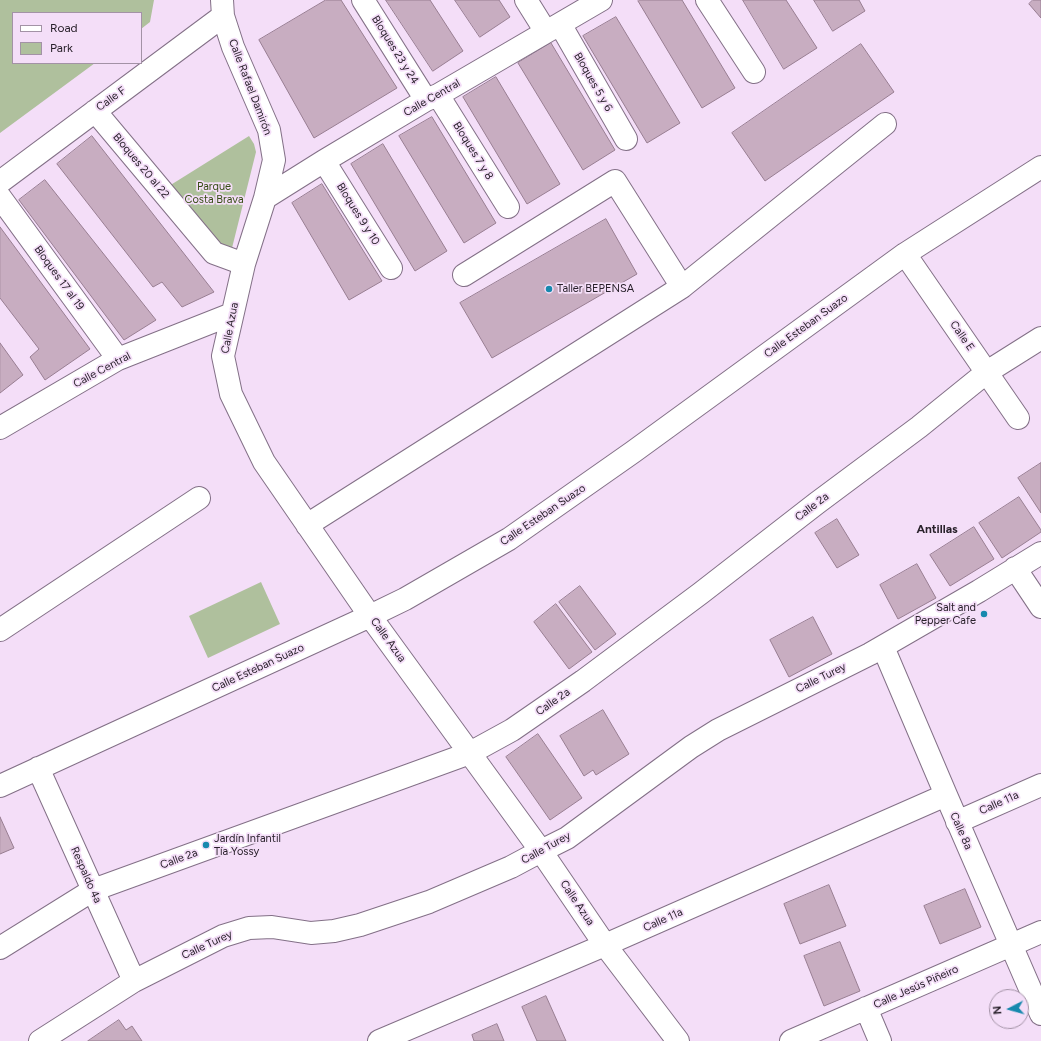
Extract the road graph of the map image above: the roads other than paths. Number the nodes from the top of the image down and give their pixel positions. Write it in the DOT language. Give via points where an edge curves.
graph roads {
  1 [pos="363,0"];
  2 [pos="526,0"];
  3 [pos="601,0"];
  4 [pos="707,0"];
  5 [pos="223,8"];
  6 [pos="553,28"];
  7 [pos="754,72"];
  8 [pos="432,98"];
  9 [pos="95,111"];
  10 [pos="884,124"];
  11 [pos="626,139"];
  12 [pos="324,161"];
  13 [pos="1041,167"];
  14 [pos="0,182"];
  15 [pos="0,197"];
  16 [pos="265,198"];
  17 [pos="508,207"];
  18 [pos="904,254"];
  19 [pos="244,264"];
  20 [pos="391,268"];
  21 [pos="464,275"];
  22 [pos="682,287"];
  23 [pos="232,314"];
  24 [pos="1041,338"];
  25 [pos="118,359"];
  26 [pos="987,372"];
  27 [pos="1018,418"];
  28 [pos="3,420"];
  29 [pos="199,498"];
  30 [pos="307,525"];
  31 [pos="1041,553"];
  32 [pos="1015,568"];
  33 [pos="1041,607"];
  34 [pos="370,616"];
  35 [pos="0,630"];
  36 [pos="883,647"];
  37 [pos="470,753"];
  38 [pos="38,768"];
  39 [pos="1041,785"];
  40 [pos="0,786"];
  41 [pos="946,796"];
  42 [pos="957,822"];
  43 [pos="540,850"];
  44 [pos="93,890"];
  45 [pos="1041,932"];
  46 [pos="605,945"];
  47 [pos="1011,945"];
  48 [pos="0,948"];
  49 [pos="134,981"];
  50 [pos="866,1008"];
  51 [pos="1041,1014"];
  52 [pos="40,1041"];
  53 [pos="379,1041"];
  54 [pos="678,1041"];
  55 [pos="791,1041"];
  56 [pos="880,1041"];
  1 -- 8 [label="street, Bloques 23 y 24"];
  2 -- 6 [label="street, Bloques 5 y 6"];
  3 -- 6 [label="street, Calle Central"];
  4 -- 7 [label="street"];
  5 -- 9 [label="street, Calle F"];
  5 -- 16 [label="street, Calle Rafael Damirón" via="233,47 269,130 274,160"];
  6 -- 8 [label="street, Calle Central"];
  6 -- 11 [label="street, Bloques 5 y 6"];
  8 -- 12 [label="street, Calle Central"];
  8 -- 17 [label="street, Bloques 7 y 8"];
  9 -- 14 [label="street, Calle F"];
  9 -- 19 [label="street, Bloques 20 al 22" via="214,253"];
  10 -- 22 [label="street"];
  12 -- 16 [label="street, Calle Central"];
  12 -- 20 [label="street, Bloques 9 y 10"];
  13 -- 18 [label="street, Calle Esteban Suazo"];
  15 -- 25 [label="street, Bloques 17 al 19"];
  16 -- 19 [label="street, Calle Azua"];
  18 -- 26 [label="street, Calle E"];
  18 -- 34 [label="street, Calle Esteban Suazo" via="509,540"];
  19 -- 23 [label="street, Calle Azua"];
  21 -- 22 [label="street" via="615,181"];
  22 -- 30 [label="street"];
  23 -- 25 [label="street, Calle Central"];
  23 -- 30 [label="street, Calle Azua" via="223,356 231,394 264,462"];
  24 -- 26 [label="street, Calle 2a"];
  25 -- 28 [label="street, Calle Central"];
  26 -- 27 [label="street, Calle E"];
  26 -- 37 [label="street, Calle 2a" via="919,427 583,681 512,730"];
  29 -- 35 [label="street"];
  30 -- 34 [label="street, Calle Azua"];
  31 -- 32 [label="street, Calle Turey"];
  32 -- 33 [label="street"];
  32 -- 36 [label="street, Calle Turey"];
  34 -- 37 [label="street, Calle Azua"];
  34 -- 38 [label="street, Calle Esteban Suazo"];
  36 -- 41 [label="street, Calle 8a"];
  36 -- 43 [label="street, Calle Turey" via="718,730 567,838"];
  37 -- 43 [label="street, Calle Azua"];
  37 -- 44 [label="street, Calle 2a"];
  38 -- 40 [label="street, Calle Esteban Suazo"];
  38 -- 44 [label="street, Respaldo 4a"];
  39 -- 42 [label="street, Calle 11a"];
  41 -- 42 [label="street, Calle 8a"];
  41 -- 46 [label="street, Calle 11a"];
  42 -- 47 [label="street, Calle 8a"];
  43 -- 46 [label="street, Calle Azua"];
  43 -- 49 [label="street, Calle Turey" via="484,880 360,925 311,933 272,927 249,928 222,936"];
  44 -- 48 [label="street, Calle 2a"];
  44 -- 49 [label="street, Respaldo 4a"];
  45 -- 47 [label="street, Calle Jesús Piñeiro"];
  46 -- 53 [label="street, Calle 11a"];
  46 -- 54 [label="street, Calle Azua"];
  47 -- 50 [label="street, Calle Jesús Piñeiro"];
  47 -- 51 [label="street, Calle 8a"];
  49 -- 52 [label="street, Calle Turey"];
  50 -- 55 [label="street, Calle Jesús Piñeiro"];
  50 -- 56 [label="street"];
}
